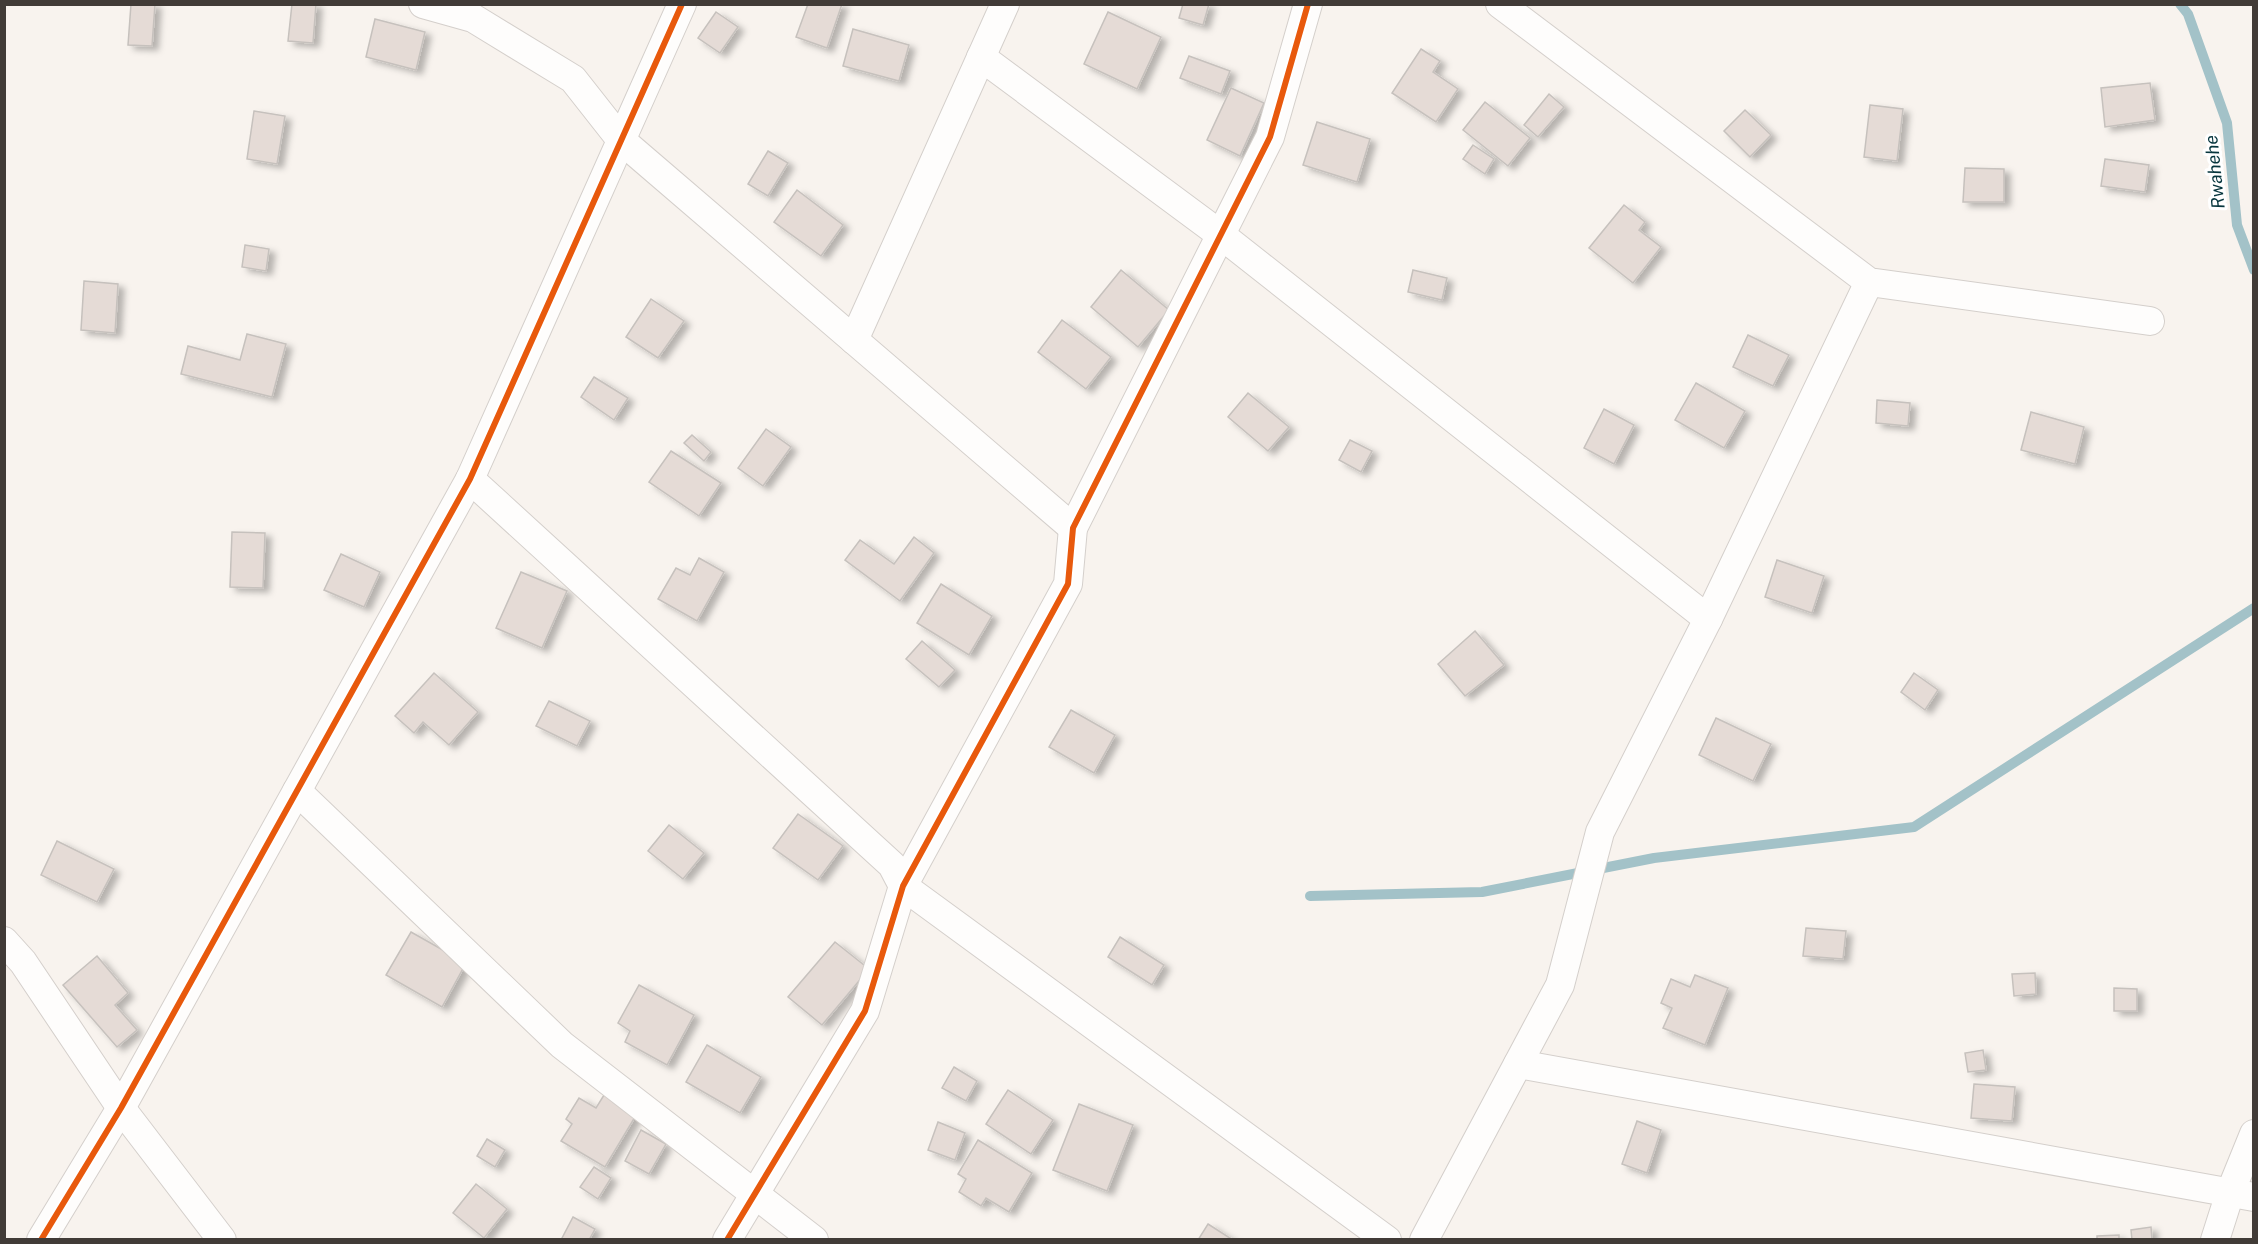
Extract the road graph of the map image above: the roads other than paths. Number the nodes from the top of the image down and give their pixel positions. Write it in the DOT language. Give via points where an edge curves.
graph roads {
  1 [pos="423,4"];
  2 [pos="682,4"];
  3 [pos="1005,4"];
  4 [pos="1308,4"];
  5 [pos="1500,4"];
  6 [pos="981,57"];
  7 [pos="621,140"];
  8 [pos="1221,235"];
  9 [pos="1869,282"];
  10 [pos="2150,321"];
  11 [pos="854,340"];
  12 [pos="470,478"];
  13 [pos="1073,528"];
  14 [pos="1708,619"];
  15 [pos="297,791"];
  16 [pos="903,886"];
  17 [pos="4,941"];
  18 [pos="1518,1064"];
  19 [pos="121,1108"];
  20 [pos="2253,1134"];
  21 [pos="755,1193"];
  22 [pos="2242,1195"];
  23 [pos="40,1239"];
  24 [pos="222,1239"];
  25 [pos="728,1239"];
  26 [pos="814,1239"];
  27 [pos="1387,1239"];
  28 [pos="1424,1239"];
  29 [pos="2215,1239"];
  1 -- 7 [label="street" via="473,18 573,79"];
  2 -- 7 [label="street"];
  3 -- 6 [label="street"];
  4 -- 8 [label="street" via="1270,138"];
  5 -- 9 [label="street"];
  6 -- 8 [label="street"];
  6 -- 11 [label="street"];
  7 -- 11 [label="street"];
  7 -- 12 [label="street"];
  8 -- 13 [label="street"];
  8 -- 14 [label="street"];
  9 -- 10 [label="street"];
  9 -- 14 [label="street"];
  11 -- 13 [label="street"];
  12 -- 15 [label="street"];
  12 -- 16 [label="street" via="892,865"];
  13 -- 16 [label="street" via="1068,584"];
  14 -- 18 [label="street" via="1600,832 1560,985"];
  15 -- 19 [label="street"];
  15 -- 21 [label="street" via="562,1045"];
  16 -- 21 [label="street" via="865,1011"];
  16 -- 27 [label="street"];
  17 -- 19 [label="street" via="23,962"];
  18 -- 22 [label="street"];
  18 -- 28 [label="street"];
  19 -- 23 [label="street"];
  19 -- 24 [label="street"];
  20 -- 22 [label="street"];
  21 -- 25 [label="street"];
  21 -- 26 [label="street"];
  22 -- 29 [label="street"];
}
